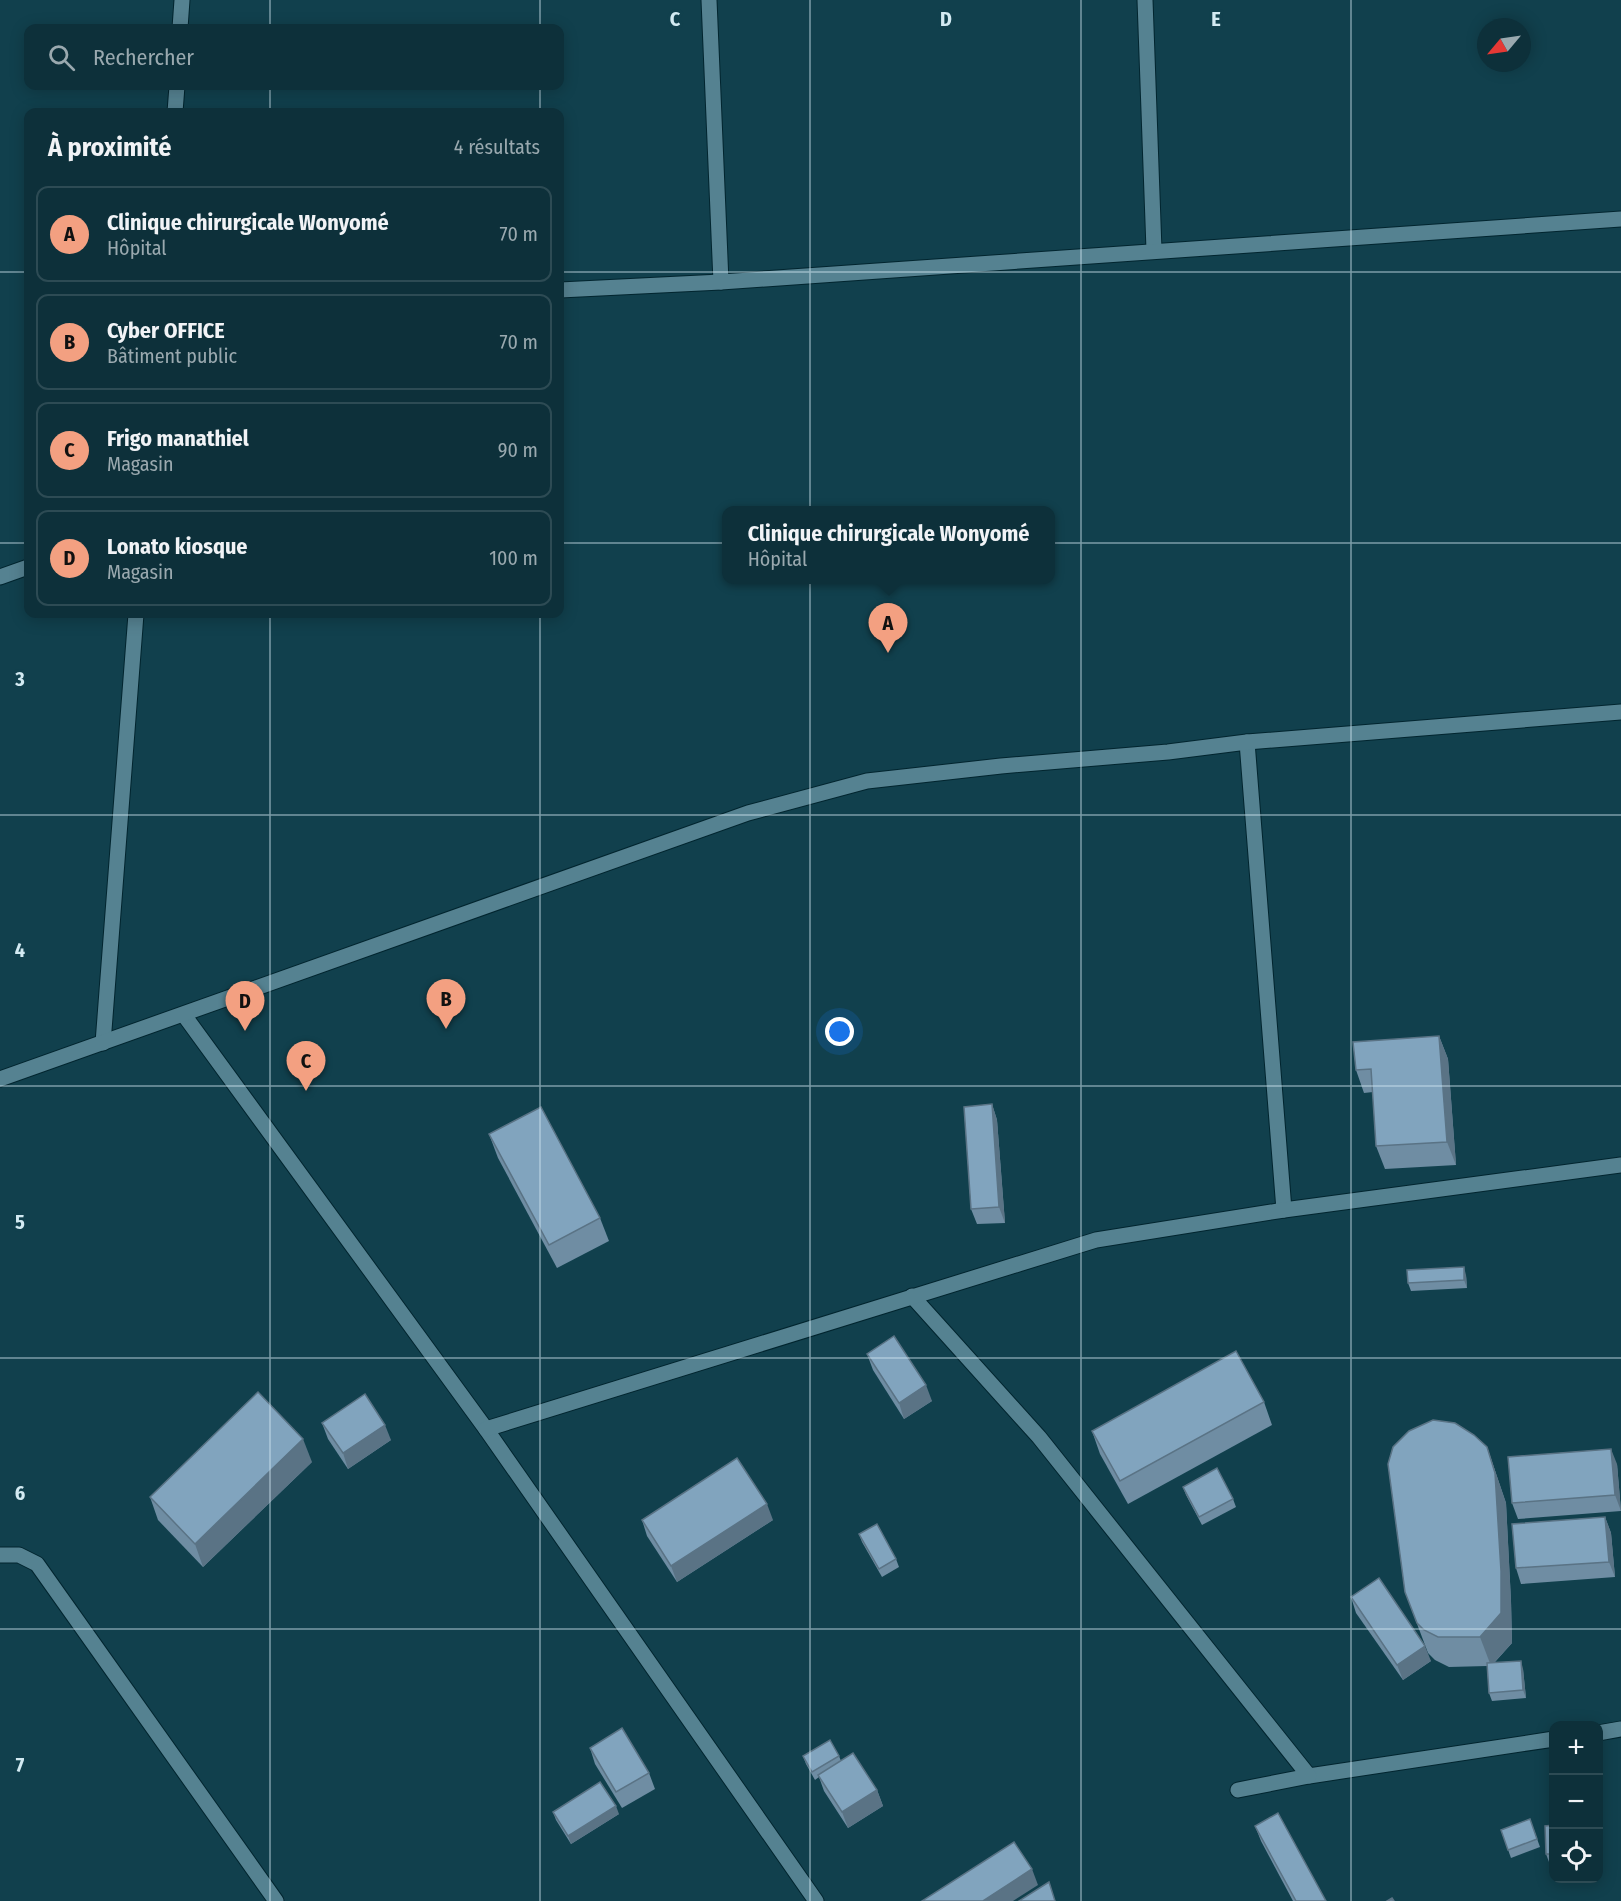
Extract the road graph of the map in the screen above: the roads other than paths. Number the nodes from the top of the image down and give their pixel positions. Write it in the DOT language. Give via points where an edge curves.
graph roads {
  1 [pos="182,0"];
  2 [pos="709,0"];
  3 [pos="1144,0"];
  4 [pos="180,24"];
  5 [pos="177,90"];
  6 [pos="176,108"];
  7 [pos="1621,219"];
  8 [pos="1154,250"];
  9 [pos="721,282"];
  10 [pos="564,291"];
  11 [pos="24,568"];
  12 [pos="0,577"];
  13 [pos="136,618"];
  14 [pos="1621,712"];
  15 [pos="1246,742"];
  16 [pos="184,1015"];
  17 [pos="103,1043"];
  18 [pos="0,1079"];
  19 [pos="1621,1165"];
  20 [pos="1284,1210"];
  21 [pos="912,1296"];
  22 [pos="486,1429"];
  23 [pos="0,1555"];
  24 [pos="1621,1730"];
  25 [pos="1603,1732"];
  26 [pos="1549,1741"];
  27 [pos="1309,1776"];
  28 [pos="1238,1790"];
  29 [pos="276,1901"];
  30 [pos="816,1901"];
  1 -- 4 [label="street"];
  2 -- 9 [label="street"];
  3 -- 8 [label="street"];
  5 -- 6 [label="street"];
  7 -- 8 [label="street"];
  8 -- 9 [label="street"];
  9 -- 10 [label="street"];
  11 -- 12 [label="street"];
  13 -- 17 [label="street"];
  14 -- 15 [label="street"];
  15 -- 16 [label="street" via="867,781 748,813"];
  15 -- 20 [label="street"];
  16 -- 17 [label="street"];
  16 -- 22 [label="street"];
  17 -- 18 [label="street"];
  19 -- 20 [label="street"];
  20 -- 21 [label="street" via="1096,1240"];
  21 -- 22 [label="street"];
  21 -- 27 [label="street" via="1039,1437"];
  22 -- 30 [label="street"];
  23 -- 29 [label="street" via="19,1554 37,1564"];
  24 -- 25 [label="street"];
  26 -- 27 [label="street"];
  27 -- 28 [label="street"];
}
